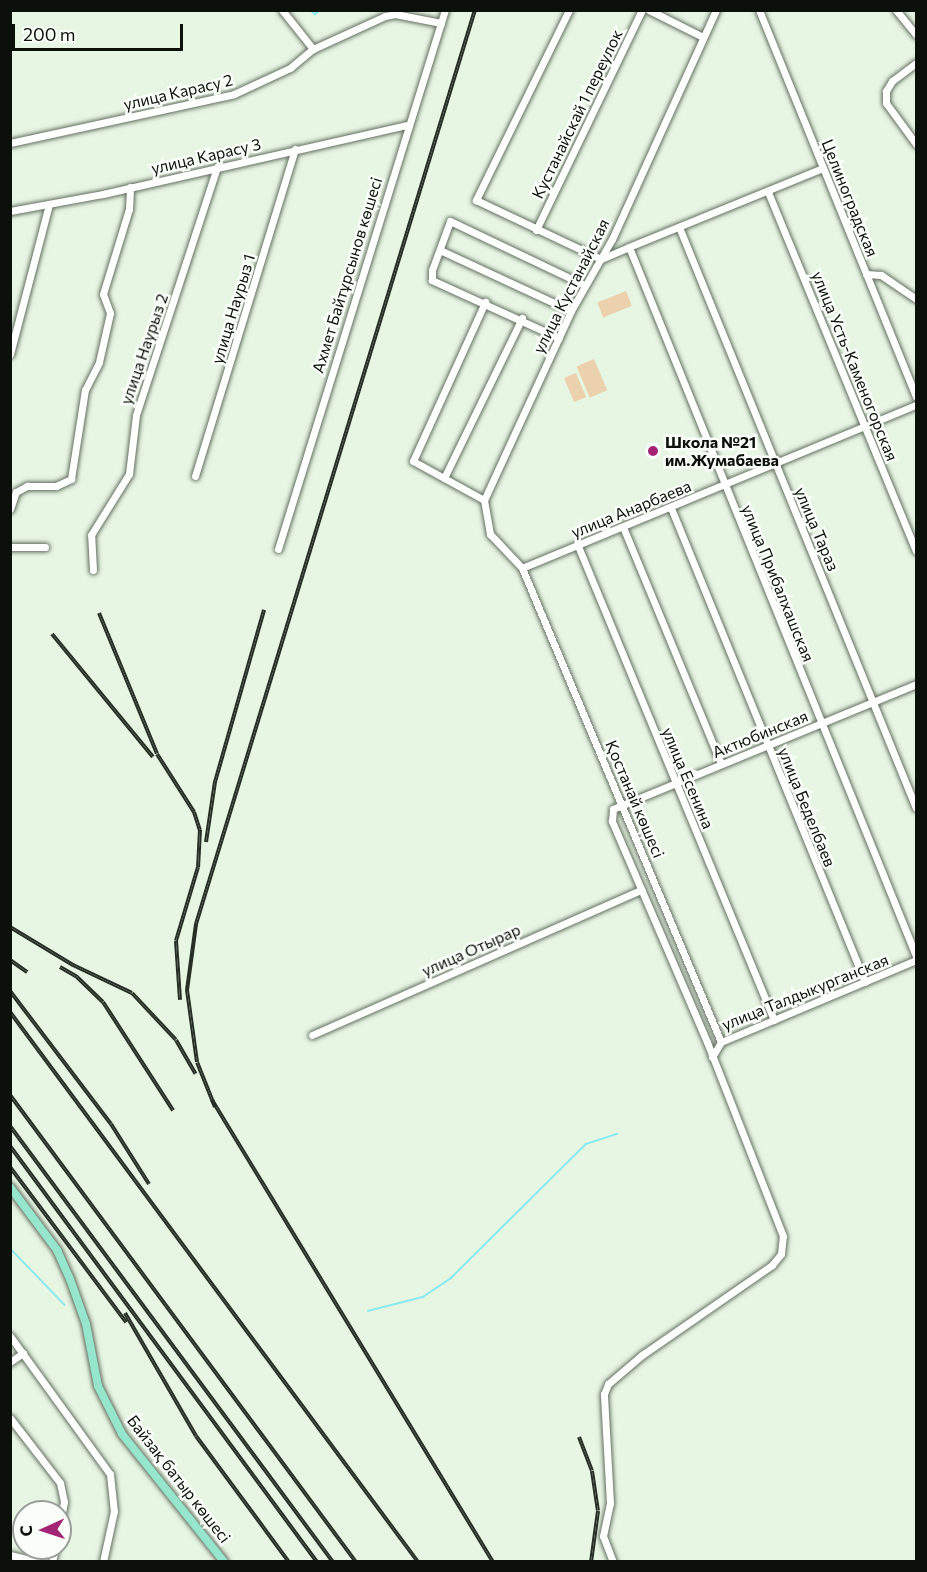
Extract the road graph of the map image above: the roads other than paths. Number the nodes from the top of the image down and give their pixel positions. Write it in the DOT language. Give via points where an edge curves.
graph roads {
  1 [pos="282,10"];
  2 [pos="445,10"];
  3 [pos="569,10"];
  4 [pos="642,10"];
  5 [pos="648,10"];
  6 [pos="716,10"];
  7 [pos="759,10"];
  8 [pos="896,10"];
  9 [pos="441,23"];
  10 [pos="916,35"];
  11 [pos="704,38"];
  12 [pos="313,49"];
  13 [pos="916,63"];
  14 [pos="407,125"];
  15 [pos="10,143"];
  16 [pos="916,144"];
  17 [pos="295,149"];
  18 [pos="217,167"];
  19 [pos="824,168"];
  20 [pos="130,187"];
  21 [pos="768,192"];
  22 [pos="49,204"];
  23 [pos="10,211"];
  24 [pos="679,227"];
  25 [pos="536,230"];
  26 [pos="629,247"];
  27 [pos="442,251"];
  28 [pos="601,259"];
  29 [pos="866,274"];
  30 [pos="585,285"];
  31 [pos="916,298"];
  32 [pos="485,302"];
  33 [pos="571,311"];
  34 [pos="522,318"];
  35 [pos="559,338"];
  36 [pos="10,354"];
  37 [pos="916,396"];
  38 [pos="916,405"];
  39 [pos="865,426"];
  40 [pos="775,464"];
  41 [pos="195,476"];
  42 [pos="444,478"];
  43 [pos="724,485"];
  44 [pos="484,500"];
  45 [pos="670,507"];
  46 [pos="10,509"];
  47 [pos="623,527"];
  48 [pos="578,546"];
  49 [pos="10,547"];
  50 [pos="45,547"];
  51 [pos="278,549"];
  52 [pos="916,551"];
  53 [pos="522,568"];
  54 [pos="93,570"];
  55 [pos="916,684"];
  56 [pos="873,702"];
  57 [pos="821,724"];
  58 [pos="768,746"];
  59 [pos="722,764"];
  60 [pos="675,784"];
  61 [pos="624,804"];
  62 [pos="916,808"];
  63 [pos="641,890"];
  64 [pos="916,958"];
  65 [pos="864,982"];
  66 [pos="774,1020"];
  67 [pos="312,1035"];
  68 [pos="721,1041"];
  69 [pos="712,1057"];
  70 [pos="10,1187"];
  71 [pos="10,1336"];
  72 [pos="23,1353"];
  73 [pos="10,1362"];
  74 [pos="10,1418"];
  75 [pos="64,1500"];
  76 [pos="10,1556"];
  77 [pos="39,1562"];
  78 [pos="103,1562"];
  79 [pos="224,1562"];
  80 [pos="613,1562"];
  1 -- 12 [label="street"];
  2 -- 9 [label="street, Ахмет Байтұрсынов көшесі"];
  3 -- 25 [label="street" via="476,200"];
  4 -- 25 [label="street, Кустанайскай 1 переулок"];
  5 -- 11 [label="street"];
  6 -- 11 [label="street, улица Кустанайская"];
  7 -- 19 [label="street, Целиноградская"];
  8 -- 10 [label="street"];
  9 -- 12 [label="street, улица Карасу 2" via="395,14"];
  9 -- 14 [label="street, Ахмет Байтұрсынов көшесі"];
  11 -- 28 [label="street, улица Кустанайская"];
  12 -- 15 [label="street, улица Карасу 2" via="290,68 234,94"];
  13 -- 16 [label="street" via="892,81 886,91 886,103"];
  14 -- 17 [label="street, улица Карасу 3"];
  14 -- 51 [label="street, Ахмет Байтұрсынов көшесі"];
  17 -- 18 [label="street, улица Карасу 3"];
  17 -- 41 [label="street, улица Наурыз 1"];
  18 -- 20 [label="street, улица Карасу 3"];
  18 -- 54 [label="street, улица Наурыз 2" via="136,415 129,474 91,535"];
  19 -- 21 [label="street"];
  19 -- 29 [label="street, Целиноградская"];
  20 -- 22 [label="street, улица Карасу 3"];
  20 -- 46 [label="street" via="129,209 103,294 110,313 99,362 85,390 71,479 56,486 27,486 16,492"];
  21 -- 24 [label="street"];
  21 -- 39 [label="street, улица Усть-Каменогорская"];
  22 -- 23 [label="street, улица Карасу 3"];
  22 -- 36 [label="street"];
  24 -- 26 [label="street"];
  24 -- 40 [label="street, улица Тараз"];
  25 -- 28 [label="street"];
  26 -- 28 [label="street"];
  26 -- 43 [label="street, улица Прибалхашская"];
  27 -- 30 [label="street" via="450,221"];
  27 -- 32 [label="street" via="432,270 432,280"];
  27 -- 33 [label="street"];
  28 -- 30 [label="street, улица Кустанайская"];
  29 -- 31 [label="street" via="881,275"];
  29 -- 37 [label="street, Целиноградская"];
  30 -- 33 [label="street, улица Кустанайская"];
  32 -- 34 [label="street"];
  32 -- 42 [label="street" via="413,461"];
  33 -- 35 [label="street, улица Кустанайская"];
  34 -- 35 [label="street"];
  34 -- 42 [label="street"];
  35 -- 44 [label="street, улица Кустанайская"];
  38 -- 39 [label="street, улица Анарбаева"];
  39 -- 40 [label="street, улица Анарбаева"];
  39 -- 52 [label="street, улица Усть-Каменогорская"];
  40 -- 43 [label="street, улица Анарбаева"];
  40 -- 56 [label="street, улица Тараз"];
  42 -- 44 [label="street"];
  43 -- 45 [label="street, улица Анарбаева"];
  43 -- 57 [label="street, улица Прибалхашская"];
  44 -- 53 [label="street" via="490,534"];
  45 -- 47 [label="street, улица Анарбаева"];
  45 -- 58 [label="street, улица Беделбаев"];
  47 -- 48 [label="street, улица Анарбаева"];
  47 -- 59 [label="street"];
  48 -- 53 [label="street, улица Анарбаева"];
  48 -- 60 [label="street, улица Есенина"];
  49 -- 50 [label="street"];
  53 -- 61 [label="street, Қостанай көшесі"];
  55 -- 56 [label="street, Актюбинская"];
  56 -- 57 [label="street, Актюбинская"];
  56 -- 62 [label="street, улица Тараз"];
  57 -- 58 [label="street, Актюбинская"];
  57 -- 64 [label="street, улица Прибалхашская"];
  58 -- 59 [label="street, Актюбинская"];
  58 -- 65 [label="street, улица Беделбаев"];
  59 -- 60 [label="street, Актюбинская"];
  60 -- 61 [label="street, Актюбинская"];
  60 -- 66 [label="street, улица Есенина"];
  61 -- 63 [label="street, Актюбинская" via="613,810 612,821"];
  61 -- 68 [label="street, Қостанай көшесі"];
  63 -- 67 [label="street, улица Отырар"];
  63 -- 69 [label="street"];
  64 -- 65 [label="street, улица Талдыкурганская"];
  65 -- 66 [label="street, улица Талдыкурганская"];
  66 -- 68 [label="street, улица Талдыкурганская"];
  68 -- 69 [label="street, улица Талдыкурганская"];
  69 -- 80 [label="street" via="783,1236 782,1248 772,1265 642,1355 608,1384 604,1394 610,1503 603,1536"];
  70 -- 79 [label="main road, Байзақ батыр көшесі" via="57,1250 86,1324 98,1386 122,1434"];
  71 -- 72 [label="street"];
  72 -- 73 [label="street"];
  72 -- 78 [label="street" via="110,1474 114,1511"];
  74 -- 75 [label="street" via="60,1483"];
  76 -- 77 [label="street"];
}
